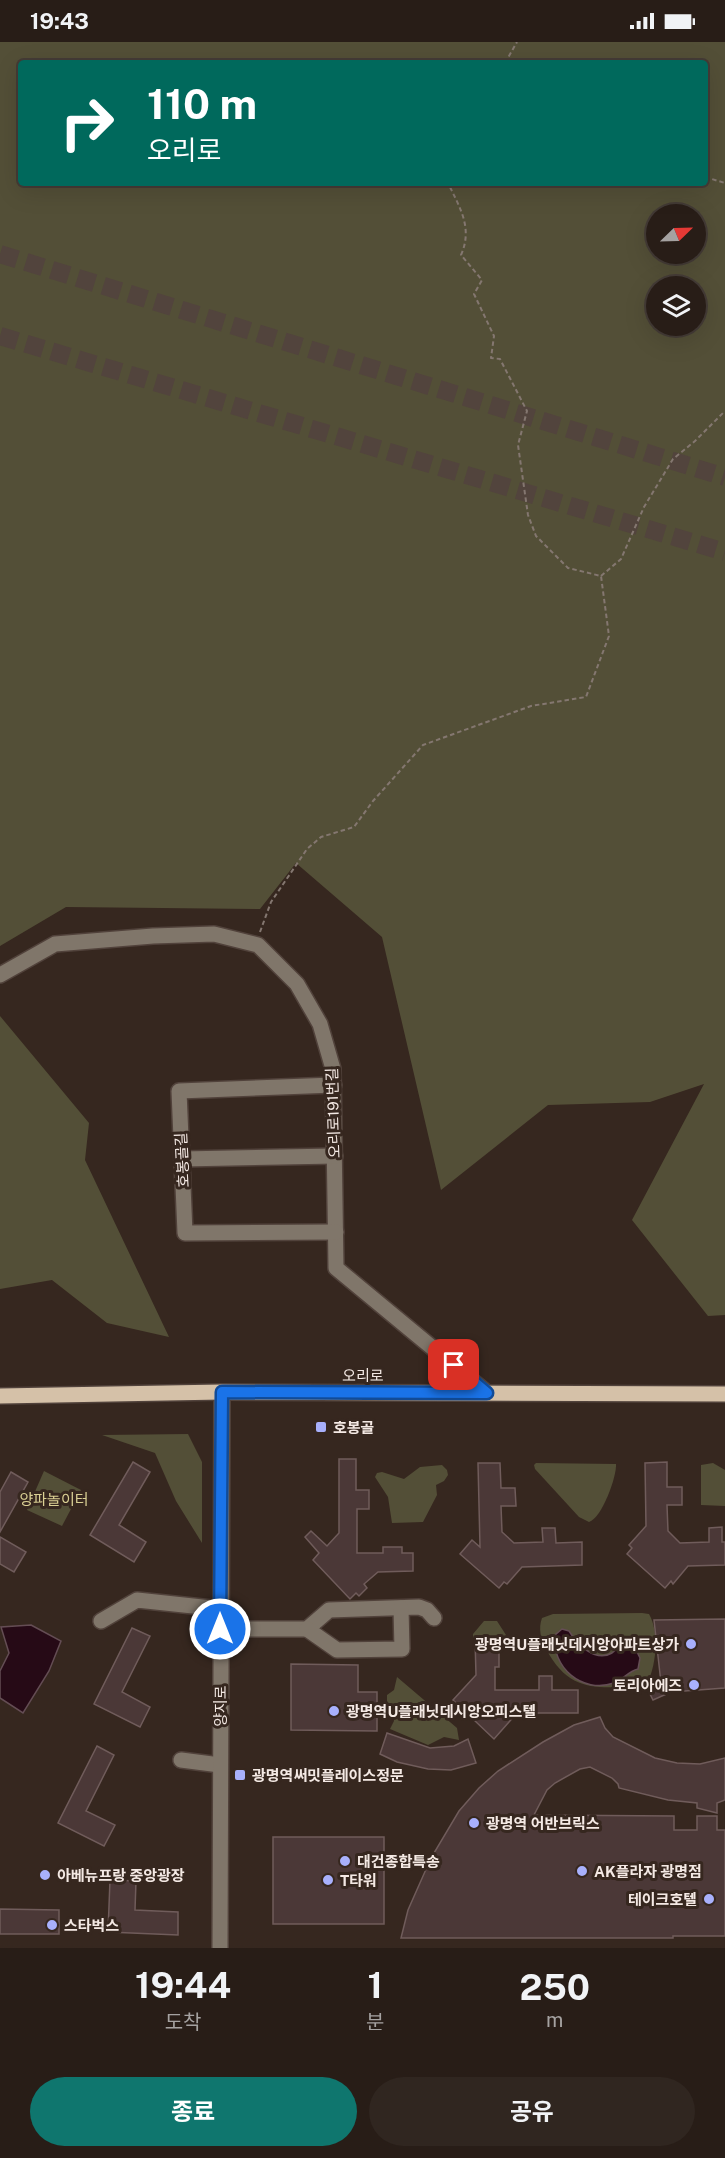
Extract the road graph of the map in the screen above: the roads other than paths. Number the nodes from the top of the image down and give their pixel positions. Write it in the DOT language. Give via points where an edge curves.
graph roads {
  1 [pos="0,975"];
  2 [pos="334,1085"];
  3 [pos="335,1156"];
  4 [pos="182,1159"];
  5 [pos="336,1232"];
  6 [pos="222,1392"];
  7 [pos="487,1393"];
  8 [pos="725,1394"];
  9 [pos="0,1396"];
  10 [pos="401,1608"];
  11 [pos="221,1609"];
  12 [pos="434,1617"];
  13 [pos="101,1621"];
  14 [pos="220,1629"];
  15 [pos="307,1629"];
  16 [pos="181,1760"];
  17 [pos="220,1765"];
  18 [pos="220,1948"];
  1 -- 2 [label="street, 오리로191번길" via="55,944 214,934 258,945 297,984 320,1024"];
  2 -- 3 [label="street, 오리로191번길"];
  2 -- 4 [label="street, 호봉골길" via="178,1091"];
  3 -- 4 [label="street"];
  3 -- 5 [label="street, 오리로191번길"];
  4 -- 5 [label="street, 호봉골길" via="185,1233"];
  5 -- 7 [label="street, 오리로191번길" via="336,1268"];
  6 -- 7 [label="main road, 오리로"];
  6 -- 9 [label="main road, 오리로"];
  6 -- 11 [label="street, 양지로"];
  7 -- 8 [label="main road, 오리로"];
  10 -- 12 [label="street" via="419,1607"];
  10 -- 15 [label="street" via="328,1610"];
  10 -- 15 [label="street" via="402,1649 337,1650"];
  11 -- 13 [label="street" via="137,1600"];
  11 -- 14 [label="street, 양지로"];
  14 -- 15 [label="street"];
  14 -- 17 [label="street, 양지로"];
  16 -- 17 [label="street"];
  17 -- 18 [label="street, 양지로"];
}
